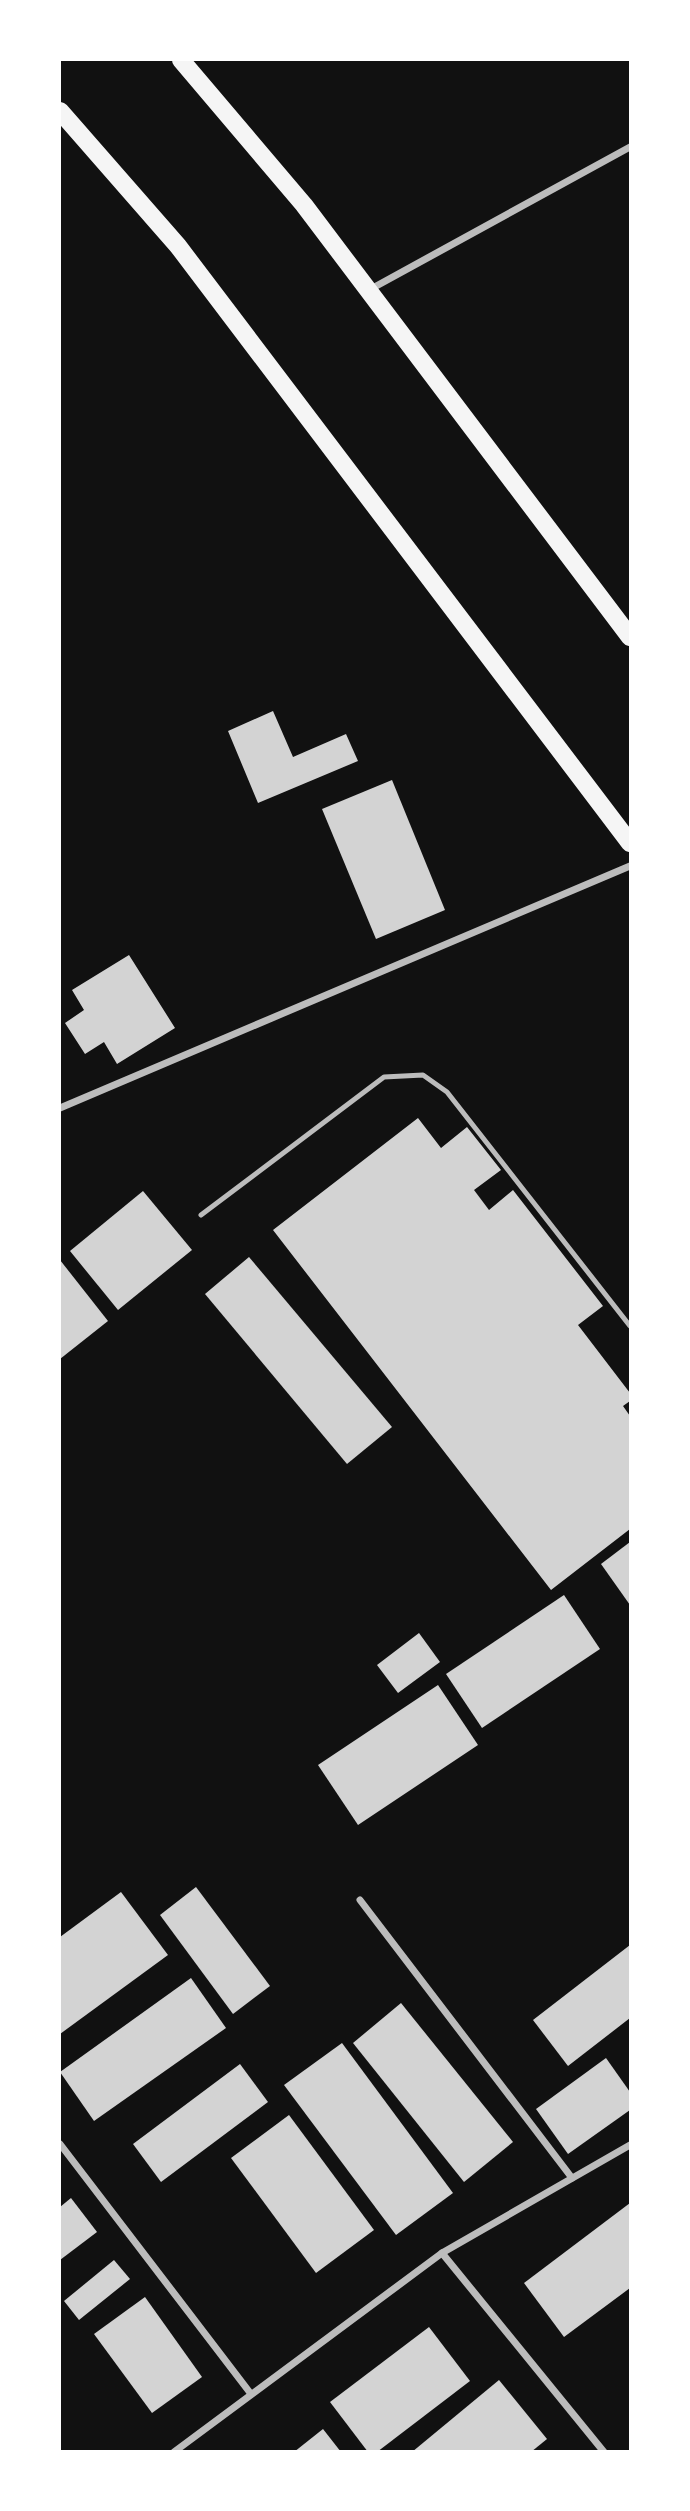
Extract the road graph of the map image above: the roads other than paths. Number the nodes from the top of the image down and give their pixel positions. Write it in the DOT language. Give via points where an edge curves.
graph roads {
  1 [pos="181,60"];
  2 [pos="60,111"];
  3 [pos="631,147"];
  4 [pos="368,290"];
  5 [pos="631,636"];
  6 [pos="631,843"];
  7 [pos="631,866"];
  8 [pos="60,1108"];
  9 [pos="201,1215"];
  10 [pos="631,1326"];
  11 [pos="360,1900"];
  12 [pos="60,2144"];
  13 [pos="631,2144"];
  14 [pos="572,2178"];
  15 [pos="442,2253"];
  16 [pos="251,2394"];
  17 [pos="174,2452"];
  18 [pos="604,2452"];
  1 -- 4 [label="main road" via="304,205"];
  2 -- 6 [label="main road" via="178,246"];
  3 -- 4 [label="street"];
  4 -- 5 [label="main road"];
  7 -- 8 [label="street"];
  9 -- 10 [label="lane" via="384,1077 423,1075 447,1092"];
  11 -- 14 [label="street"];
  12 -- 16 [label="street"];
  13 -- 14 [label="street"];
  14 -- 15 [label="street"];
  15 -- 16 [label="street"];
  15 -- 18 [label="street"];
  16 -- 17 [label="street"];
}
